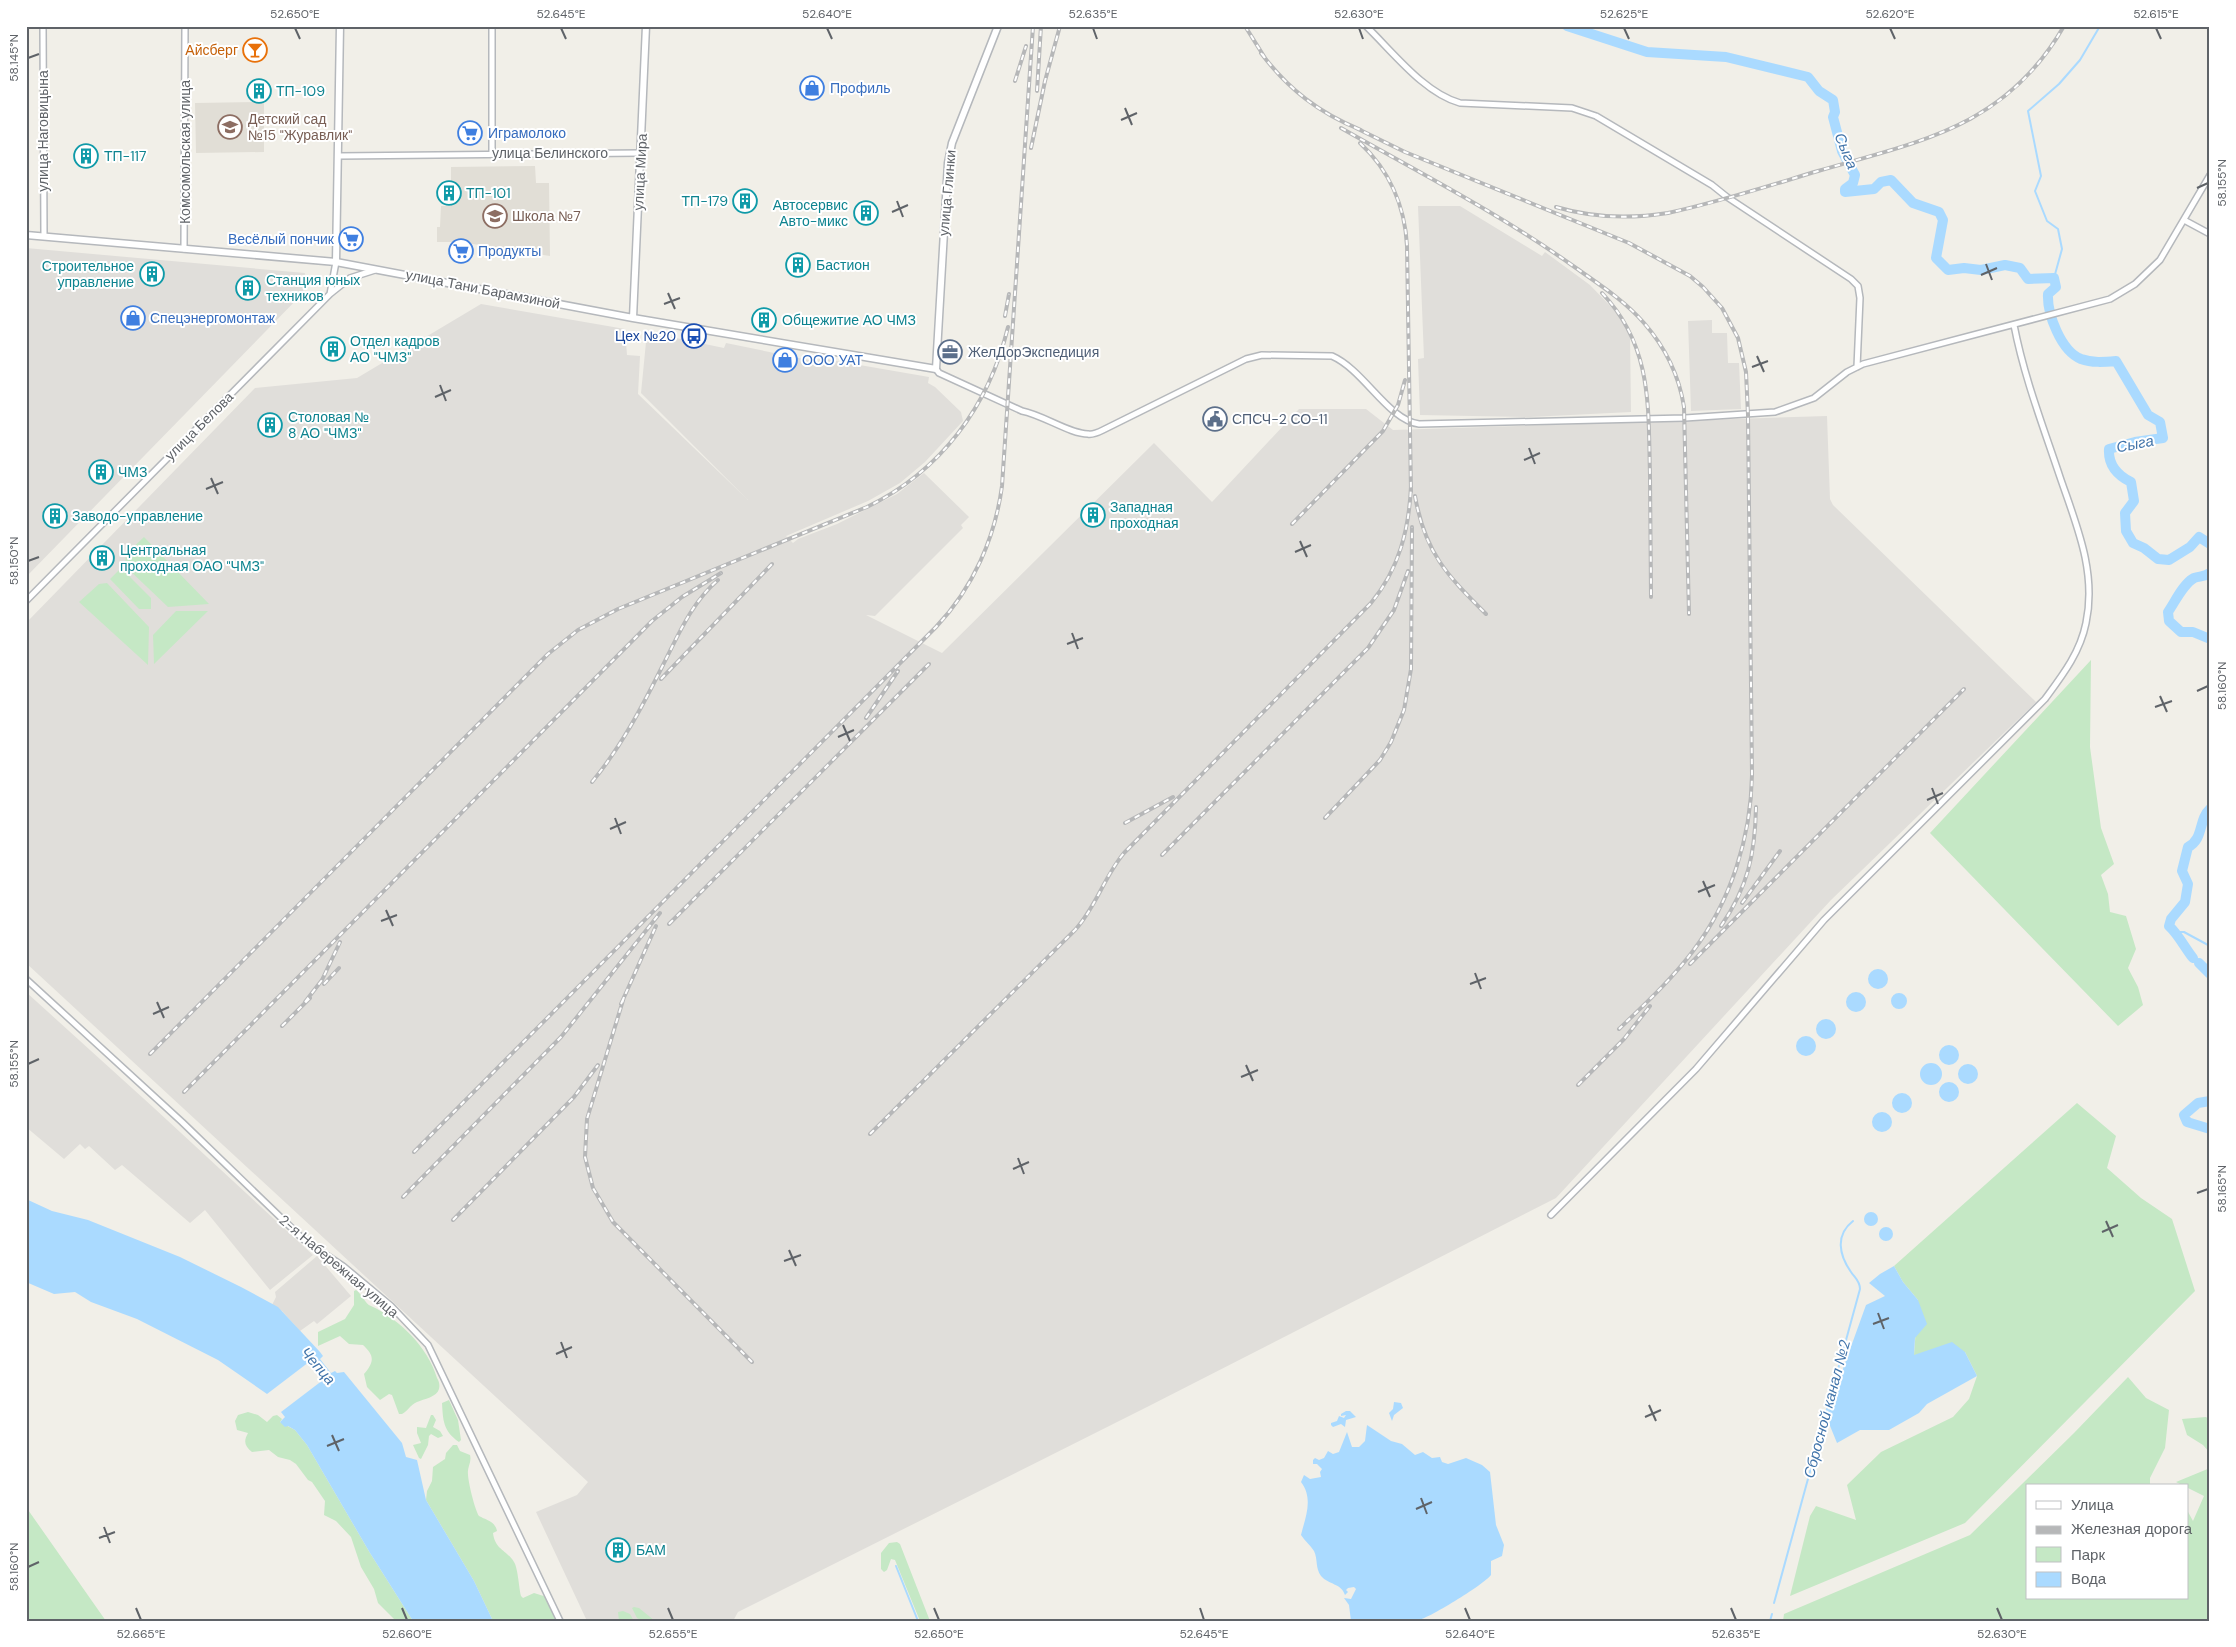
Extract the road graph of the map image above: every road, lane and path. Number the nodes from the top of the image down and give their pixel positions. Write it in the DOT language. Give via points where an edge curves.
graph roads {
  1 [pos="43,26"];
  2 [pos="185,26"];
  3 [pos="340,26"];
  4 [pos="492,26"];
  5 [pos="646,26"];
  6 [pos="998,26"];
  7 [pos="1366,26"];
  8 [pos="492,153"];
  9 [pos="641,154"];
  10 [pos="339,156"];
  11 [pos="2210,175"];
  12 [pos="2184,220"];
  13 [pos="2210,234"];
  14 [pos="26,235"];
  15 [pos="44,236"];
  16 [pos="184,249"];
  17 [pos="336,262"];
  18 [pos="380,269"];
  19 [pos="330,294"];
  20 [pos="633,318"];
  21 [pos="2014,324"];
  22 [pos="1857,367"];
  23 [pos="936,368"];
  24 [pos="26,601"];
  25 [pos="26,979"];
  26 [pos="1551,1215"];
  27 [pos="560,1621"];
  1 -- 15 [label="street, улица Наговицына"];
  2 -- 16 [label="street, Комсомольская улица"];
  3 -- 10 [label="street"];
  4 -- 8 [label="street"];
  5 -- 9 [label="street, улица Мира"];
  6 -- 23 [label="street, улица Глинки" via="952,143 948,163"];
  7 -- 22 [label="street" via="1429,88 1448,100 1572,108 1596,116 1712,185 1851,279 1858,286 1860,298"];
  8 -- 9 [label="street, улица Белинского"];
  8 -- 10 [label="street, улица Белинского"];
  9 -- 20 [label="street, улица Мира"];
  10 -- 17 [label="street"];
  11 -- 12 [label="street"];
  12 -- 13 [label="street"];
  12 -- 21 [label="street" via="2160,260 2135,284 2110,299"];
  14 -- 15 [label="street, улица Тани Барамзиной"];
  15 -- 16 [label="street, улица Тани Барамзиной"];
  16 -- 17 [label="street, улица Тани Барамзиной"];
  17 -- 18 [label="street, улица Тани Барамзиной"];
  17 -- 19 [label="street"];
  18 -- 19 [label="street, улица Белова" via="350,278"];
  18 -- 20 [label="street, улица Тани Барамзиной"];
  19 -- 24 [label="street, улица Белова"];
  20 -- 23 [label="street, улица Тани Барамзиной"];
  21 -- 22 [label="street"];
  21 -- 26 [label="street" via="2031,393 2085,549 2089,581 2086,624 2071,664 2044,699 1824,920 1696,1069"];
  22 -- 23 [label="street" via="1814,398 1776,412 1685,418 1419,424 1399,416 1351,366 1340,359 1332,356 1262,355 1090,435 1022,411 940,373"];
  25 -- 27 [label="street, 2-я Набережная улица" via="182,1122 304,1240 343,1266 391,1306 428,1345"];
}
